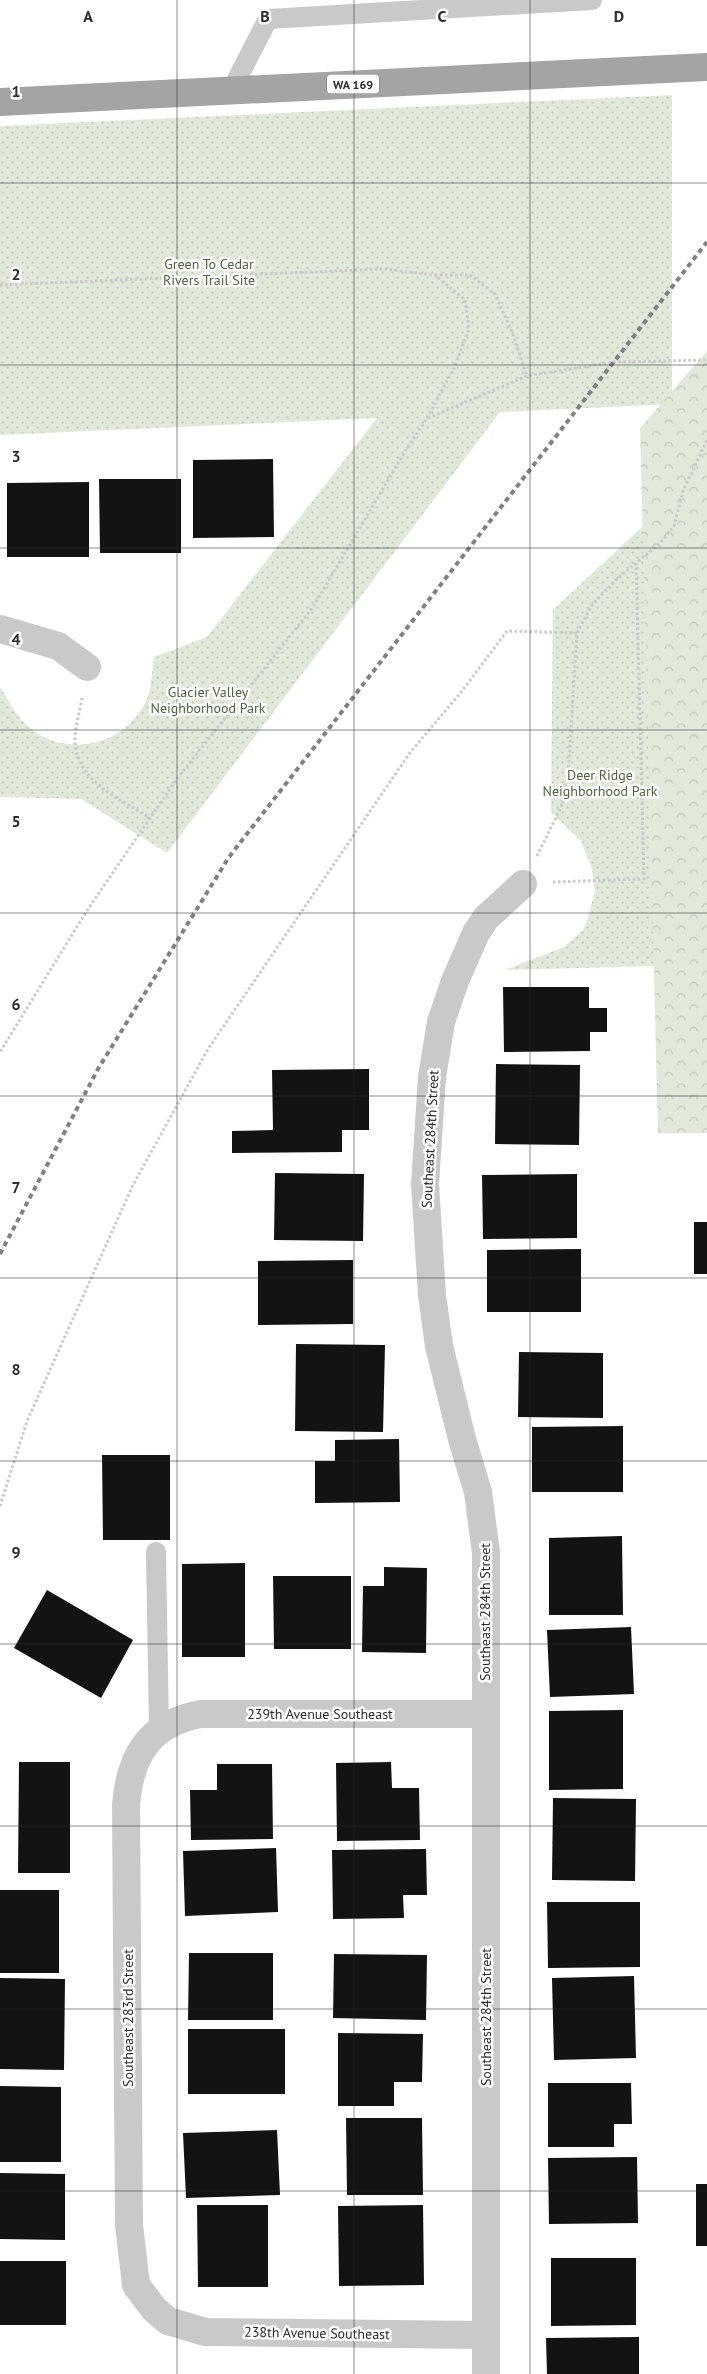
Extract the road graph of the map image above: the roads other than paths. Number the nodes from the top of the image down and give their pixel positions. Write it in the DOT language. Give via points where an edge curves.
graph roads {
  1 [pos="592,0"];
  2 [pos="707,67"];
  3 [pos="232,90"];
  4 [pos="0,102"];
  5 [pos="0,629"];
  6 [pos="87,667"];
  7 [pos="523,884"];
  8 [pos="156,1552"];
  9 [pos="485,1714"];
  10 [pos="159,1730"];
  11 [pos="154,2310"];
  12 [pos="486,2336"];
  13 [pos="486,2374"];
  1 -- 3 [label="lane" via="268,19"];
  2 -- 3 [label="main road, WA 169"];
  3 -- 4 [label="main road, WA 169"];
  5 -- 6 [label="street" via="58,646"];
  7 -- 9 [label="street, Southeast 284th Street" via="486,918 476,933 441,1022 432,1077 425,1184 438,1346 478,1492 486,1553"];
  8 -- 10 [label="lane"];
  9 -- 10 [label="street, 239th Avenue Southeast" via="201,1714 182,1717"];
  9 -- 12 [label="street, Southeast 284th Street"];
  10 -- 11 [label="street, Southeast 283rd Street" via="139,1753 127,1789 126,1804 129,2226 136,2285"];
  11 -- 12 [label="street, 238th Avenue Southeast" via="168,2321 205,2332"];
  12 -- 13 [label="street, Southeast 284th Street"];
}
